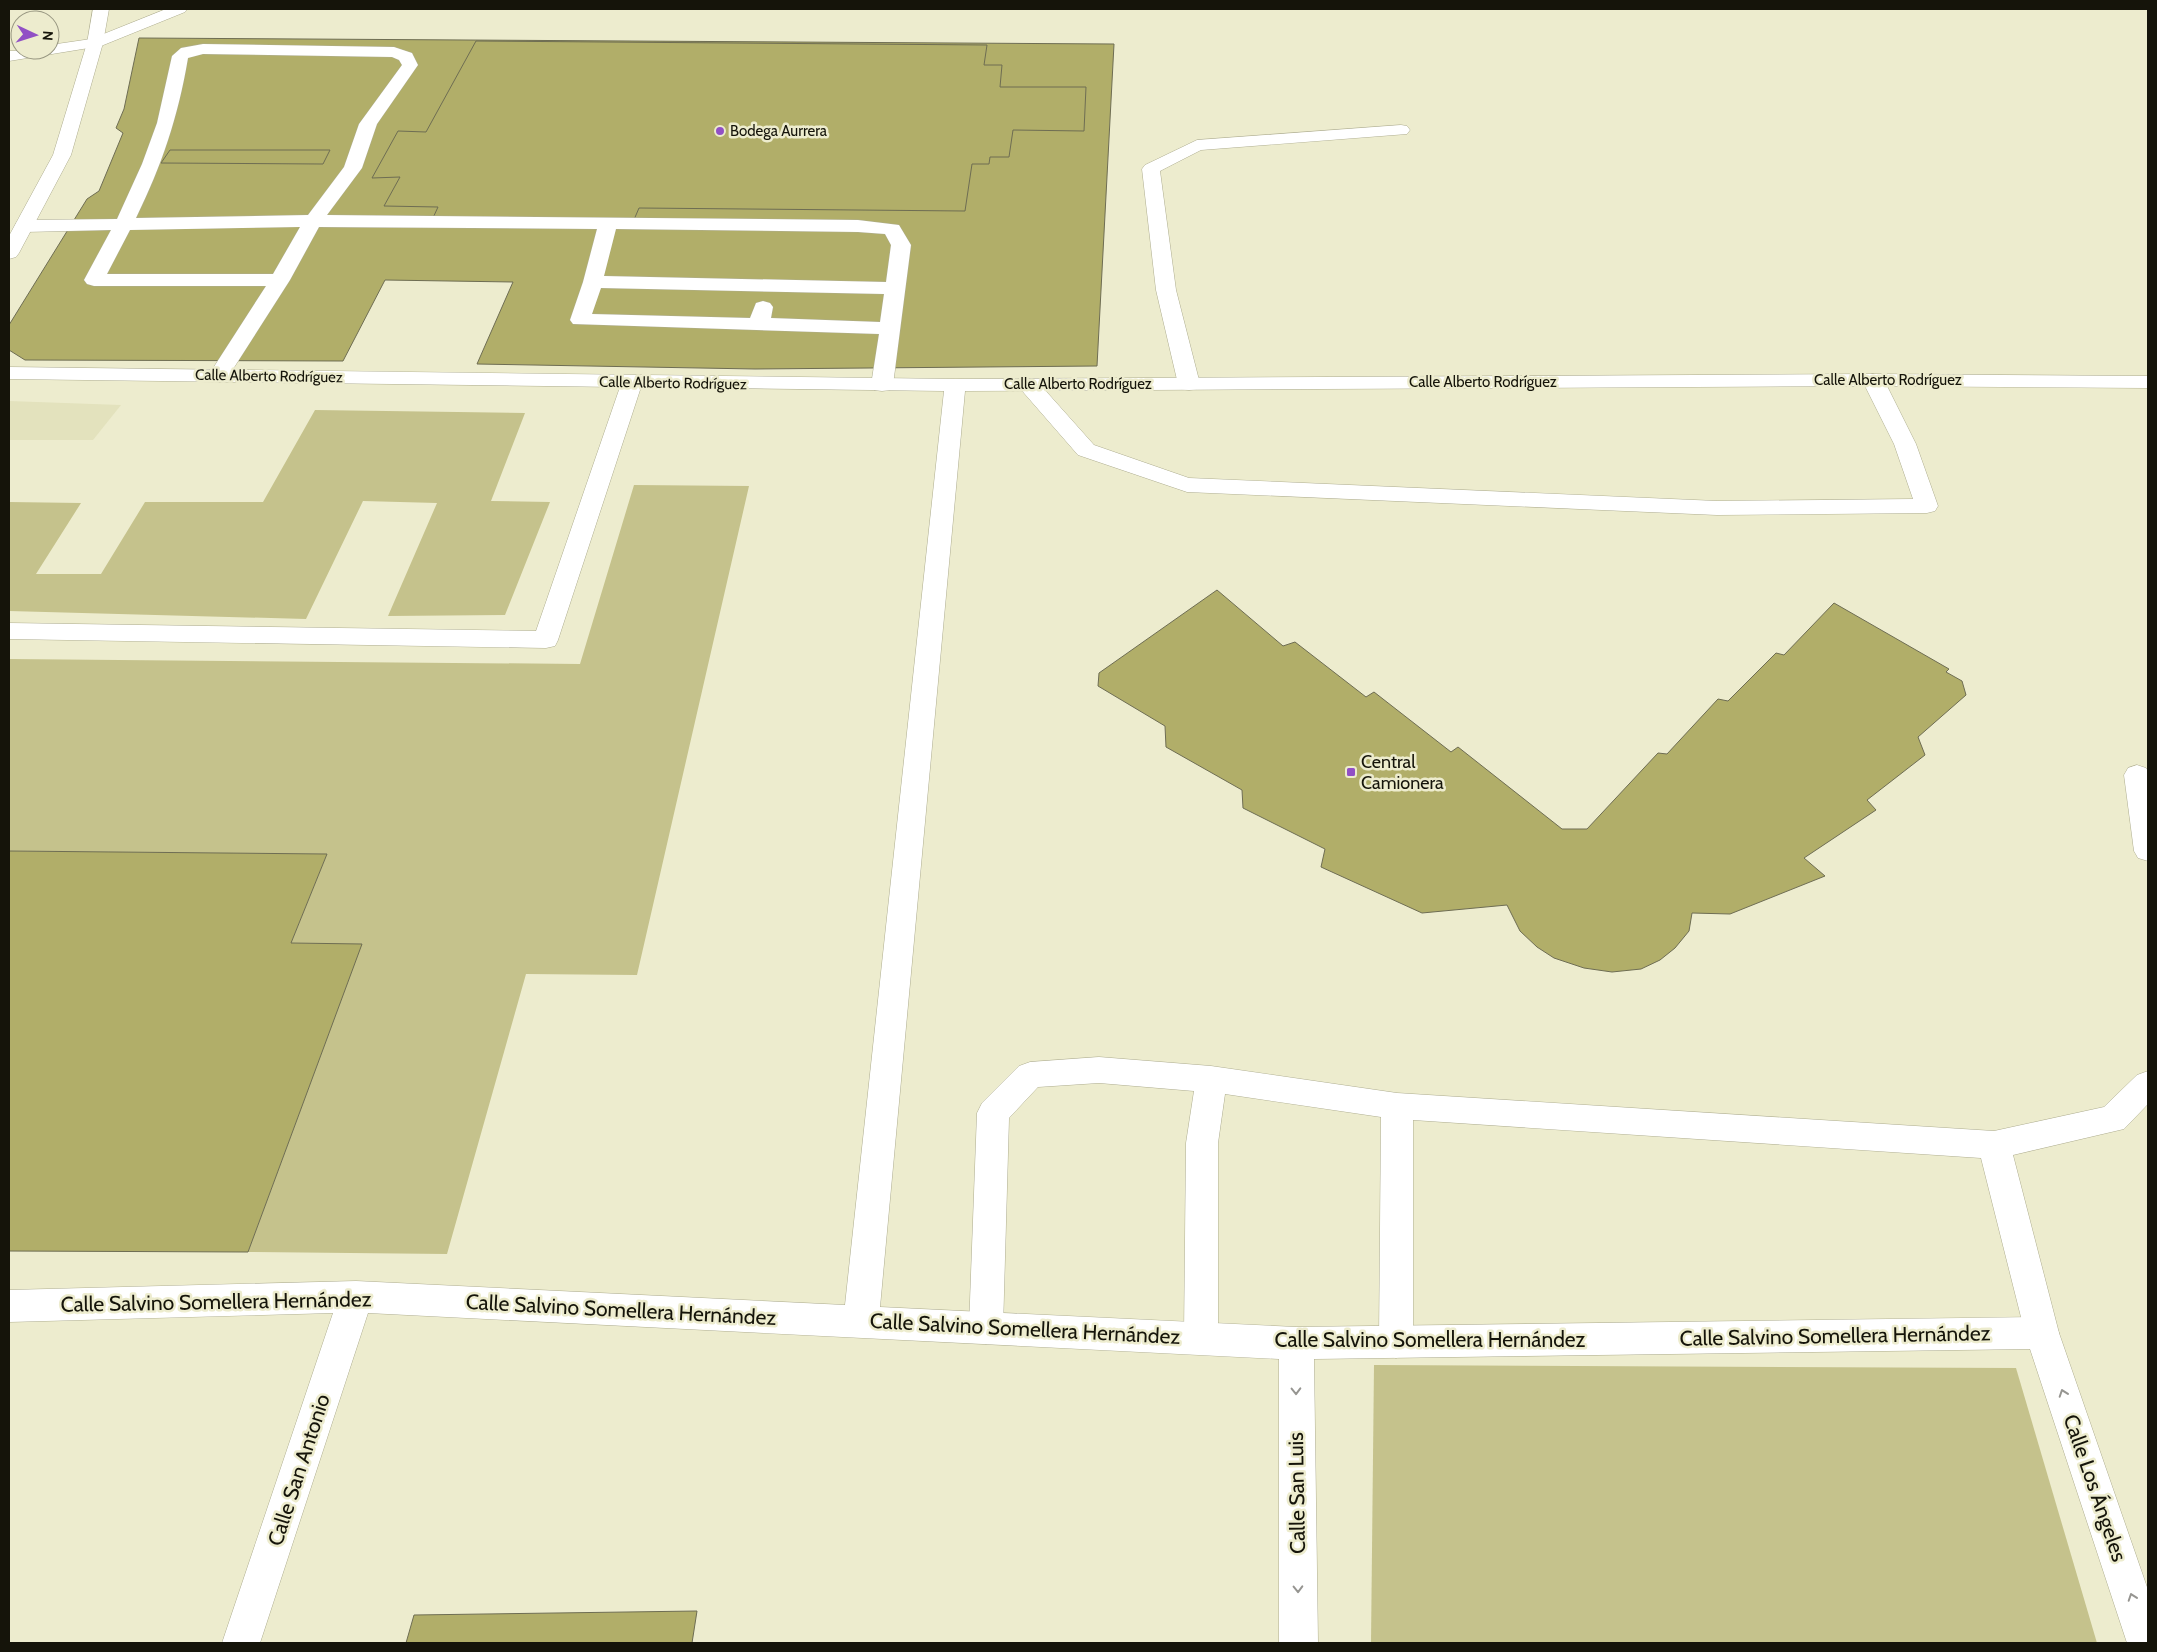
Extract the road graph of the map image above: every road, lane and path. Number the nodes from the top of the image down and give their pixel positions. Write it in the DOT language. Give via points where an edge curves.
graph roads {
  1 [pos="101,9"];
  2 [pos="179,9"];
  3 [pos="95,43"];
  4 [pos="60,48"];
  5 [pos="1401,130"];
  6 [pos="313,221"];
  7 [pos="124,224"];
  8 [pos="608,224"];
  9 [pos="24,226"];
  10 [pos="9,253"];
  11 [pos="280,280"];
  12 [pos="593,282"];
  13 [pos="769,287"];
  14 [pos="896,288"];
  15 [pos="758,324"];
  16 [pos="890,328"];
  17 [pos="9,374"];
  18 [pos="219,376"];
  19 [pos="1873,380"];
  20 [pos="2148,382"];
  21 [pos="632,383"];
  22 [pos="882,384"];
  23 [pos="1189,384"];
  24 [pos="954,385"];
  25 [pos="1028,385"];
  26 [pos="9,631"];
  27 [pos="2137,775"];
  28 [pos="2148,851"];
  29 [pos="1211,1079"];
  30 [pos="2148,1084"];
  31 [pos="1397,1106"];
  32 [pos="1994,1145"];
  33 [pos="356,1297"];
  34 [pos="9,1306"];
  35 [pos="861,1321"];
  36 [pos="986,1328"];
  37 [pos="2042,1333"];
  38 [pos="1201,1338"];
  39 [pos="1396,1342"];
  40 [pos="1296,1343"];
  41 [pos="241,1643"];
  42 [pos="1298,1643"];
  43 [pos="2147,1643"];
  1 -- 3 [label="street"];
  2 -- 3 [label="street"];
  3 -- 4 [label="street"];
  3 -- 9 [label="street" via="62,155"];
  5 -- 23 [label="street" via="1198,146 1151,169 1166,290"];
  6 -- 7 [label="street"];
  6 -- 7 [label="street" via="353,168 368,124 410,65 406,57 394,52 203,49 180,56 166,123"];
  6 -- 8 [label="street"];
  6 -- 11 [label="street"];
  7 -- 9 [label="street"];
  7 -- 11 [label="street" via="94,280"];
  8 -- 12 [label="street"];
  8 -- 14 [label="street" via="892,229 902,245"];
  9 -- 10 [label="street"];
  11 -- 18 [label="street"];
  12 -- 13 [label="street"];
  12 -- 15 [label="street" via="580,320"];
  13 -- 14 [label="street"];
  13 -- 15 [label="street"];
  14 -- 16 [label="street"];
  15 -- 16 [label="street"];
  16 -- 22 [label="street"];
  17 -- 18 [label="street, Calle Alberto Rodríguez"];
  18 -- 21 [label="street, Calle Alberto Rodríguez"];
  19 -- 20 [label="street, Calle Alberto Rodríguez"];
  19 -- 23 [label="street, Calle Alberto Rodríguez"];
  19 -- 25 [label="street" via="1905,444 1927,506 1718,508 1187,485 1086,450"];
  21 -- 22 [label="street, Calle Alberto Rodríguez"];
  21 -- 26 [label="street" via="546,640"];
  22 -- 24 [label="street, Calle Alberto Rodríguez"];
  23 -- 25 [label="street, Calle Alberto Rodríguez"];
  24 -- 25 [label="street, Calle Alberto Rodríguez"];
  24 -- 35 [label="street"];
  27 -- 28 [label="street"];
  29 -- 31 [label="street"];
  29 -- 36 [label="street" via="1099,1070 1030,1075 993,1113"];
  29 -- 38 [label="street" via="1202,1143"];
  30 -- 32 [label="street" via="2113,1119"];
  31 -- 32 [label="street"];
  31 -- 39 [label="street"];
  32 -- 37 [label="street, Calle Los Ángeles"];
  33 -- 34 [label="street, Calle Salvino Somellera Hernández"];
  33 -- 35 [label="street, Calle Salvino Somellera Hernández"];
  33 -- 41 [label="street, Calle San Antonio"];
  35 -- 36 [label="street, Calle Salvino Somellera Hernández"];
  36 -- 38 [label="street, Calle Salvino Somellera Hernández"];
  37 -- 39 [label="street, Calle Salvino Somellera Hernández"];
  43 -- 37 [label="street, Calle Los Ángeles, one-way"];
  38 -- 40 [label="street, Calle Salvino Somellera Hernández"];
  39 -- 40 [label="street, Calle Salvino Somellera Hernández"];
  40 -- 42 [label="street, Calle San Luis, one-way"];
}
